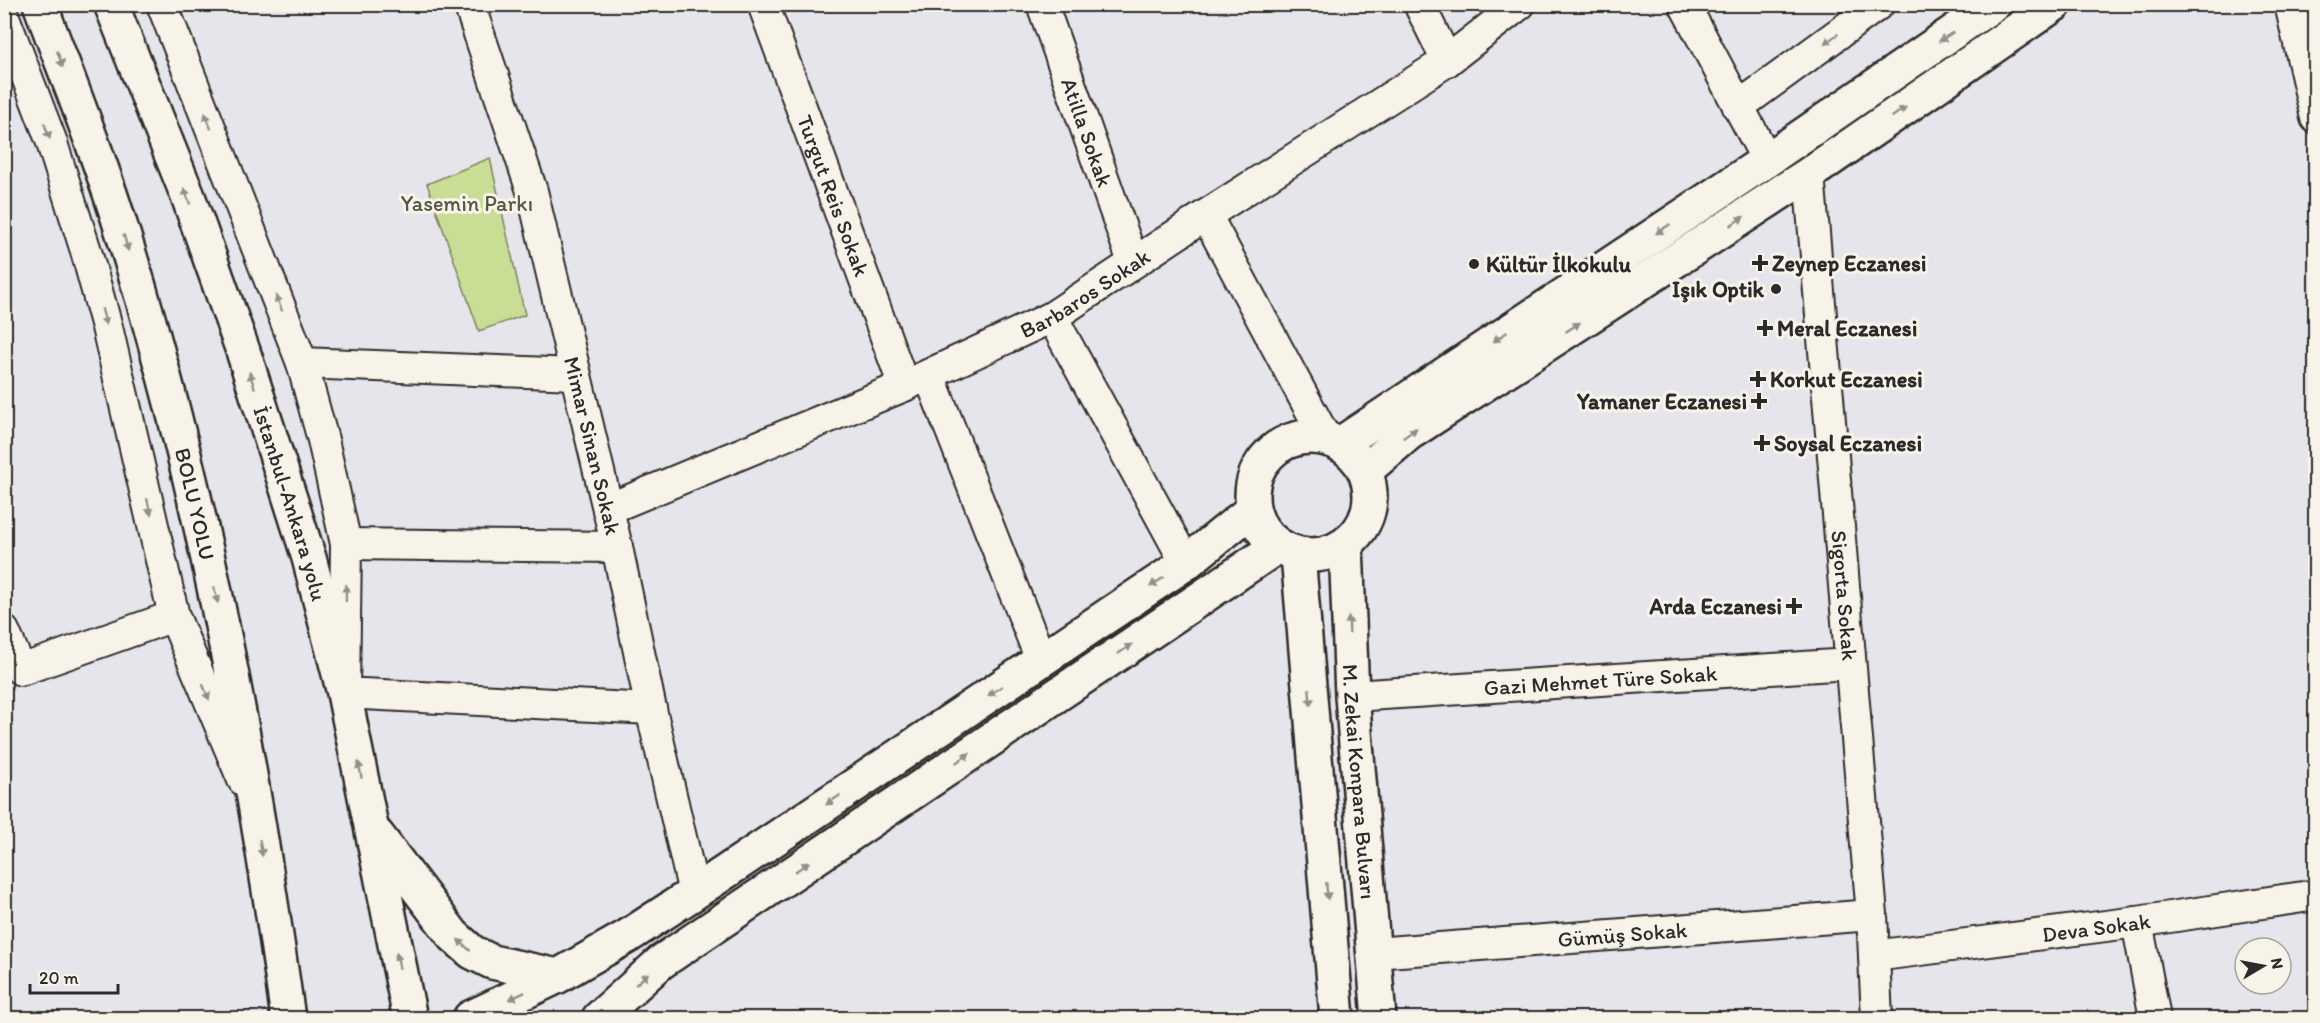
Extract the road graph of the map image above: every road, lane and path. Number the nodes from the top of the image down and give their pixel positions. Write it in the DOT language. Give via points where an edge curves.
graph roads {
  1 [pos="40,4"];
  2 [pos="111,4"];
  3 [pos="162,4"];
  4 [pos="469,4"];
  5 [pos="764,4"];
  6 [pos="1042,4"];
  7 [pos="1419,4"];
  8 [pos="1520,4"];
  9 [pos="1684,4"];
  10 [pos="1879,4"];
  11 [pos="1994,4"];
  12 [pos="2055,4"];
  13 [pos="2290,4"];
  14 [pos="4,17"];
  15 [pos="1447,61"];
  16 [pos="1738,107"];
  17 [pos="2316,118"];
  18 [pos="1767,160"];
  19 [pos="1809,174"];
  20 [pos="1206,215"];
  21 [pos="1133,262"];
  22 [pos="1052,317"];
  23 [pos="302,363"];
  24 [pos="575,374"];
  25 [pos="916,381"];
  26 [pos="1333,441"];
  27 [pos="1365,471"];
  28 [pos="608,509"];
  29 [pos="1254,509"];
  30 [pos="346,544"];
  31 [pos="1346,545"];
  32 [pos="617,547"];
  33 [pos="1288,550"];
  34 [pos="1186,563"];
  35 [pos="174,616"];
  36 [pos="4,631"];
  37 [pos="1041,660"];
  38 [pos="1850,664"];
  39 [pos="345,693"];
  40 [pos="1352,696"];
  41 [pos="651,709"];
  42 [pos="254,806"];
  43 [pos="372,828"];
  44 [pos="694,892"];
  45 [pos="2316,895"];
  46 [pos="1872,915"];
  47 [pos="2137,922"];
  48 [pos="1374,952"];
  49 [pos="1874,956"];
  50 [pos="558,976"];
  51 [pos="288,1018"];
  52 [pos="410,1018"];
  53 [pos="470,1018"];
  54 [pos="599,1018"];
  55 [pos="1337,1018"];
  56 [pos="1379,1018"];
  57 [pos="1877,1018"];
  58 [pos="2155,1018"];
  1 -- 42 [label="main road, BOLU YOLU, one-way" via="124,235 162,368 225,635"];
  39 -- 2 [label="main road, İstanbul-Ankara yolu, one-way" via="309,558 246,362 189,199"];
  23 -- 3 [label="street, one-way"];
  4 -- 24 [label="street, Mimar Sinan Sokak" via="532,191"];
  5 -- 25 [label="street, Turgut Reis Sokak"];
  6 -- 21 [label="street, Atilla Sokak"];
  7 -- 15 [label="street"];
  8 -- 15 [label="street, Barbaros Sokak"];
  9 -- 16 [label="street"];
  10 -- 16 [label="street, one-way"];
  11 -- 18 [label="main road, one-way"];
  19 -- 12 [label="main road, one-way"];
  13 -- 17 [label="street"];
  14 -- 35 [label="street, one-way" via="51,140 86,251"];
  15 -- 20 [label="street, Barbaros Sokak"];
  16 -- 18 [label="street"];
  18 -- 26 [label="main road, one-way"];
  27 -- 19 [label="main road, one-way" via="1408,434"];
  19 -- 38 [label="street, Sigorta Sokak"];
  20 -- 21 [label="street, Barbaros Sokak"];
  20 -- 26 [label="street"];
  21 -- 22 [label="street, Barbaros Sokak"];
  22 -- 25 [label="street, Barbaros Sokak"];
  22 -- 34 [label="street"];
  23 -- 24 [label="street"];
  23 -- 30 [label="street"];
  24 -- 28 [label="street, Mimar Sinan Sokak"];
  25 -- 28 [label="street, Barbaros Sokak"];
  25 -- 37 [label="street, Turgut Reis Sokak"];
  26 -- 27 [label="main road" via="1350,451"];
  26 -- 29 [label="main road" via="1306,437 1287,442 1270,454 1258,470 1252,489"];
  27 -- 31 [label="main road" via="1370,491 1369,512"];
  28 -- 32 [label="street, Mimar Sinan Sokak"];
  29 -- 33 [label="main road" via="1267,536"];
  29 -- 34 [label="main road"];
  30 -- 32 [label="street"];
  39 -- 30 [label="street, one-way"];
  31 -- 33 [label="main road" via="1315,556"];
  40 -- 31 [label="main road, M. Zekai Konpara Bulvarı, one-way"];
  32 -- 41 [label="street, Mimar Sinan Sokak"];
  54 -- 33 [label="main road, one-way" via="661,962"];
  33 -- 55 [label="main road, M. Zekai Konpara Bulvarı, one-way"];
  34 -- 37 [label="main road, one-way"];
  35 -- 36 [label="street" via="21,670"];
  35 -- 42 [label="street, one-way"];
  37 -- 44 [label="main road, one-way"];
  38 -- 40 [label="street, Gazi Mehmet Türe Sokak"];
  38 -- 46 [label="street, Sigorta Sokak"];
  39 -- 41 [label="street"];
  43 -- 39 [label="main road, İstanbul-Ankara yolu, one-way"];
  40 -- 48 [label="main road, M. Zekai Konpara Bulvarı"];
  41 -- 44 [label="street, Mimar Sinan Sokak"];
  42 -- 51 [label="main road, BOLU YOLU, one-way"];
  50 -- 43 [label="main road, one-way" via="492,962 472,952 453,935"];
  52 -- 43 [label="main road, İstanbul-Ankara yolu, one-way"];
  44 -- 50 [label="main road"];
  45 -- 47 [label="street, Deva Sokak"];
  46 -- 48 [label="street, Gümüş Sokak"];
  46 -- 49 [label="street, Sigorta Sokak"];
  47 -- 49 [label="street, Deva Sokak"];
  47 -- 58 [label="street"];
  48 -- 56 [label="main road, M. Zekai Konpara Bulvarı"];
  49 -- 57 [label="street, Sigorta Sokak"];
  50 -- 53 [label="main road, one-way"];
}
